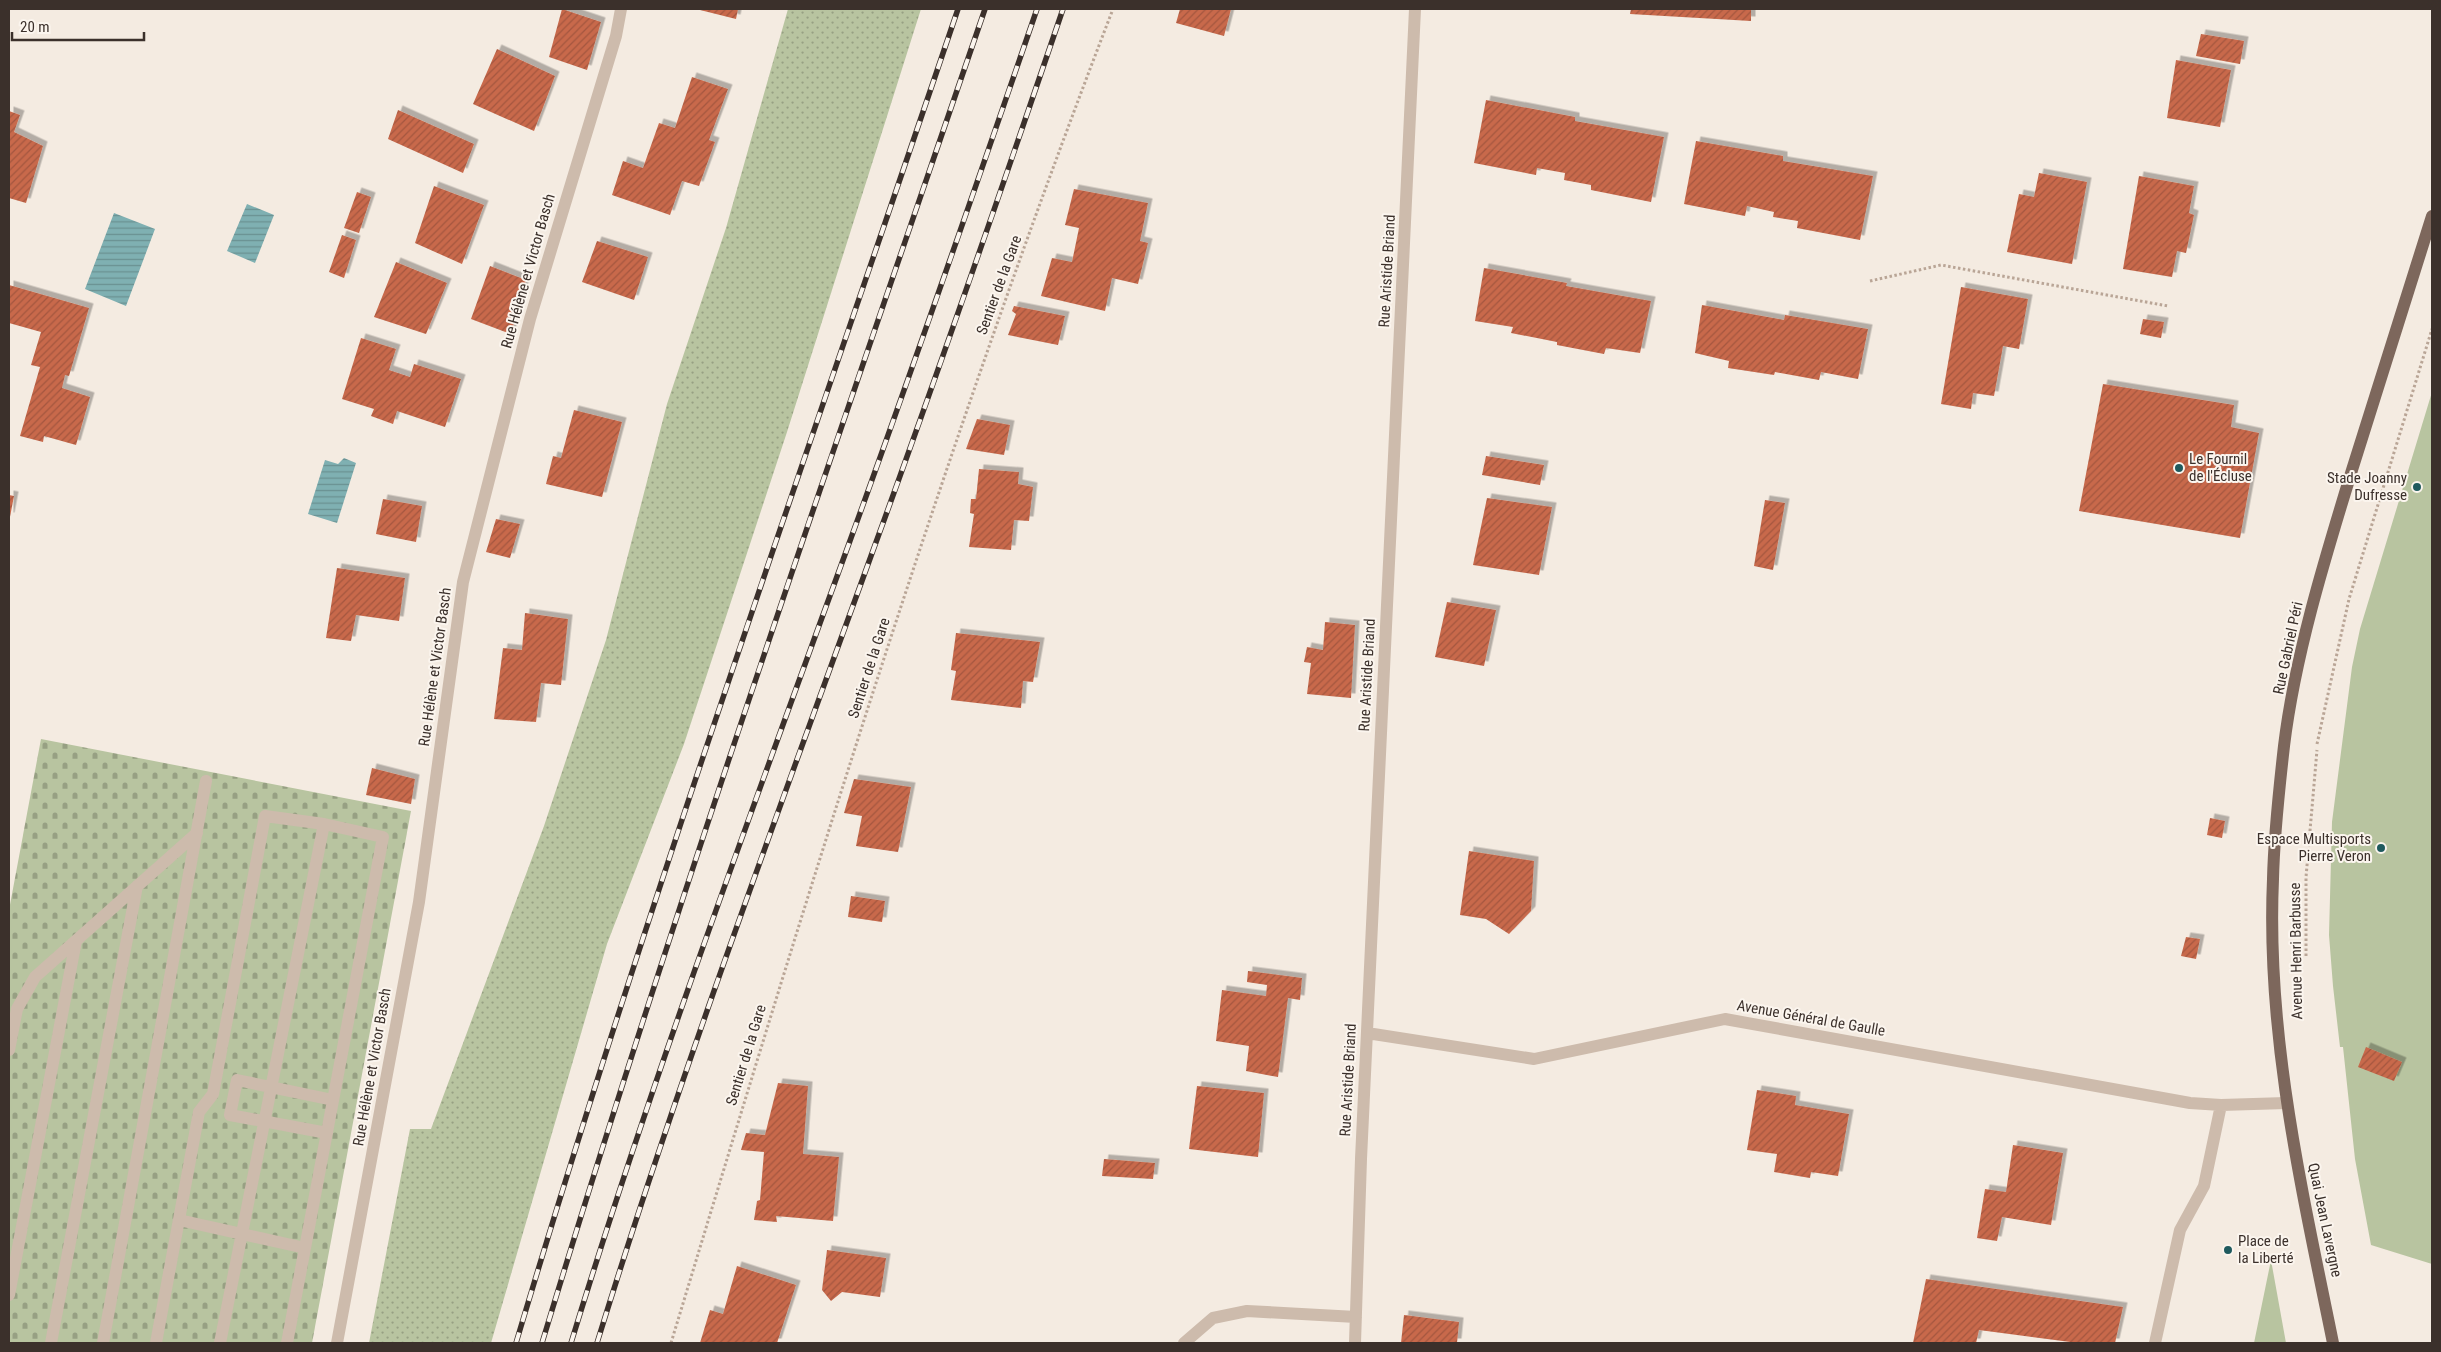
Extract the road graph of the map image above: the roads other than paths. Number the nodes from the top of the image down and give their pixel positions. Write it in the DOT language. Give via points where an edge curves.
graph roads {
  1 [pos="621,9"];
  2 [pos="1415,9"];
  3 [pos="2432,216"];
  4 [pos="206,781"];
  5 [pos="324,824"];
  6 [pos="197,833"];
  7 [pos="137,886"];
  8 [pos="76,941"];
  9 [pos="1367,1033"];
  10 [pos="9,1050"];
  11 [pos="272,1087"];
  12 [pos="333,1100"];
  13 [pos="2286,1103"];
  14 [pos="2221,1105"];
  15 [pos="265,1122"];
  16 [pos="327,1133"];
  17 [pos="179,1220"];
  18 [pos="242,1234"];
  19 [pos="305,1248"];
  20 [pos="9,1295"];
  21 [pos="1356,1317"];
  22 [pos="51,1343"];
  23 [pos="103,1343"];
  24 [pos="156,1343"];
  25 [pos="220,1343"];
  26 [pos="287,1343"];
  27 [pos="338,1343"];
  28 [pos="1184,1343"];
  29 [pos="1354,1343"];
  30 [pos="2155,1343"];
  31 [pos="2333,1343"];
  1 -- 27 [label="street, Rue Hélène et Victor Basch" via="616,36 530,319 463,582 419,902"];
  2 -- 9 [label="street, Rue Aristide Briand"];
  3 -- 13 [label="main road, Rue Gabriel Péri" via="2325,558 2284,744 2272,879 2276,1006"];
  4 -- 6 [label="street"];
  5 -- 11 [label="street"];
  5 -- 12 [label="street" via="383,837"];
  5 -- 17 [label="street" via="265,816 213,1094 199,1112"];
  6 -- 7 [label="street"];
  6 -- 23 [label="street"];
  7 -- 8 [label="street"];
  7 -- 22 [label="street"];
  8 -- 10 [label="street" via="35,977 17,1009"];
  8 -- 20 [label="street"];
  9 -- 14 [label="street, Avenue Général de Gaulle" via="1534,1059 1725,1019 2190,1103"];
  9 -- 21 [label="street, Rue Aristide Briand"];
  11 -- 12 [label="street"];
  11 -- 15 [label="street"];
  11 -- 15 [label="street" via="237,1080 230,1115"];
  12 -- 16 [label="street"];
  13 -- 14 [label="street, Avenue Général de Gaulle"];
  13 -- 31 [label="main road, Quai Jean Lavergne"];
  14 -- 30 [label="street" via="2204,1186 2180,1230"];
  15 -- 16 [label="street"];
  15 -- 18 [label="street"];
  16 -- 19 [label="street"];
  17 -- 18 [label="street"];
  17 -- 24 [label="street"];
  18 -- 19 [label="street"];
  18 -- 25 [label="street"];
  19 -- 26 [label="street"];
  21 -- 28 [label="street" via="1247,1311 1213,1318"];
  21 -- 29 [label="street, Rue Aristide Briand"];
}
